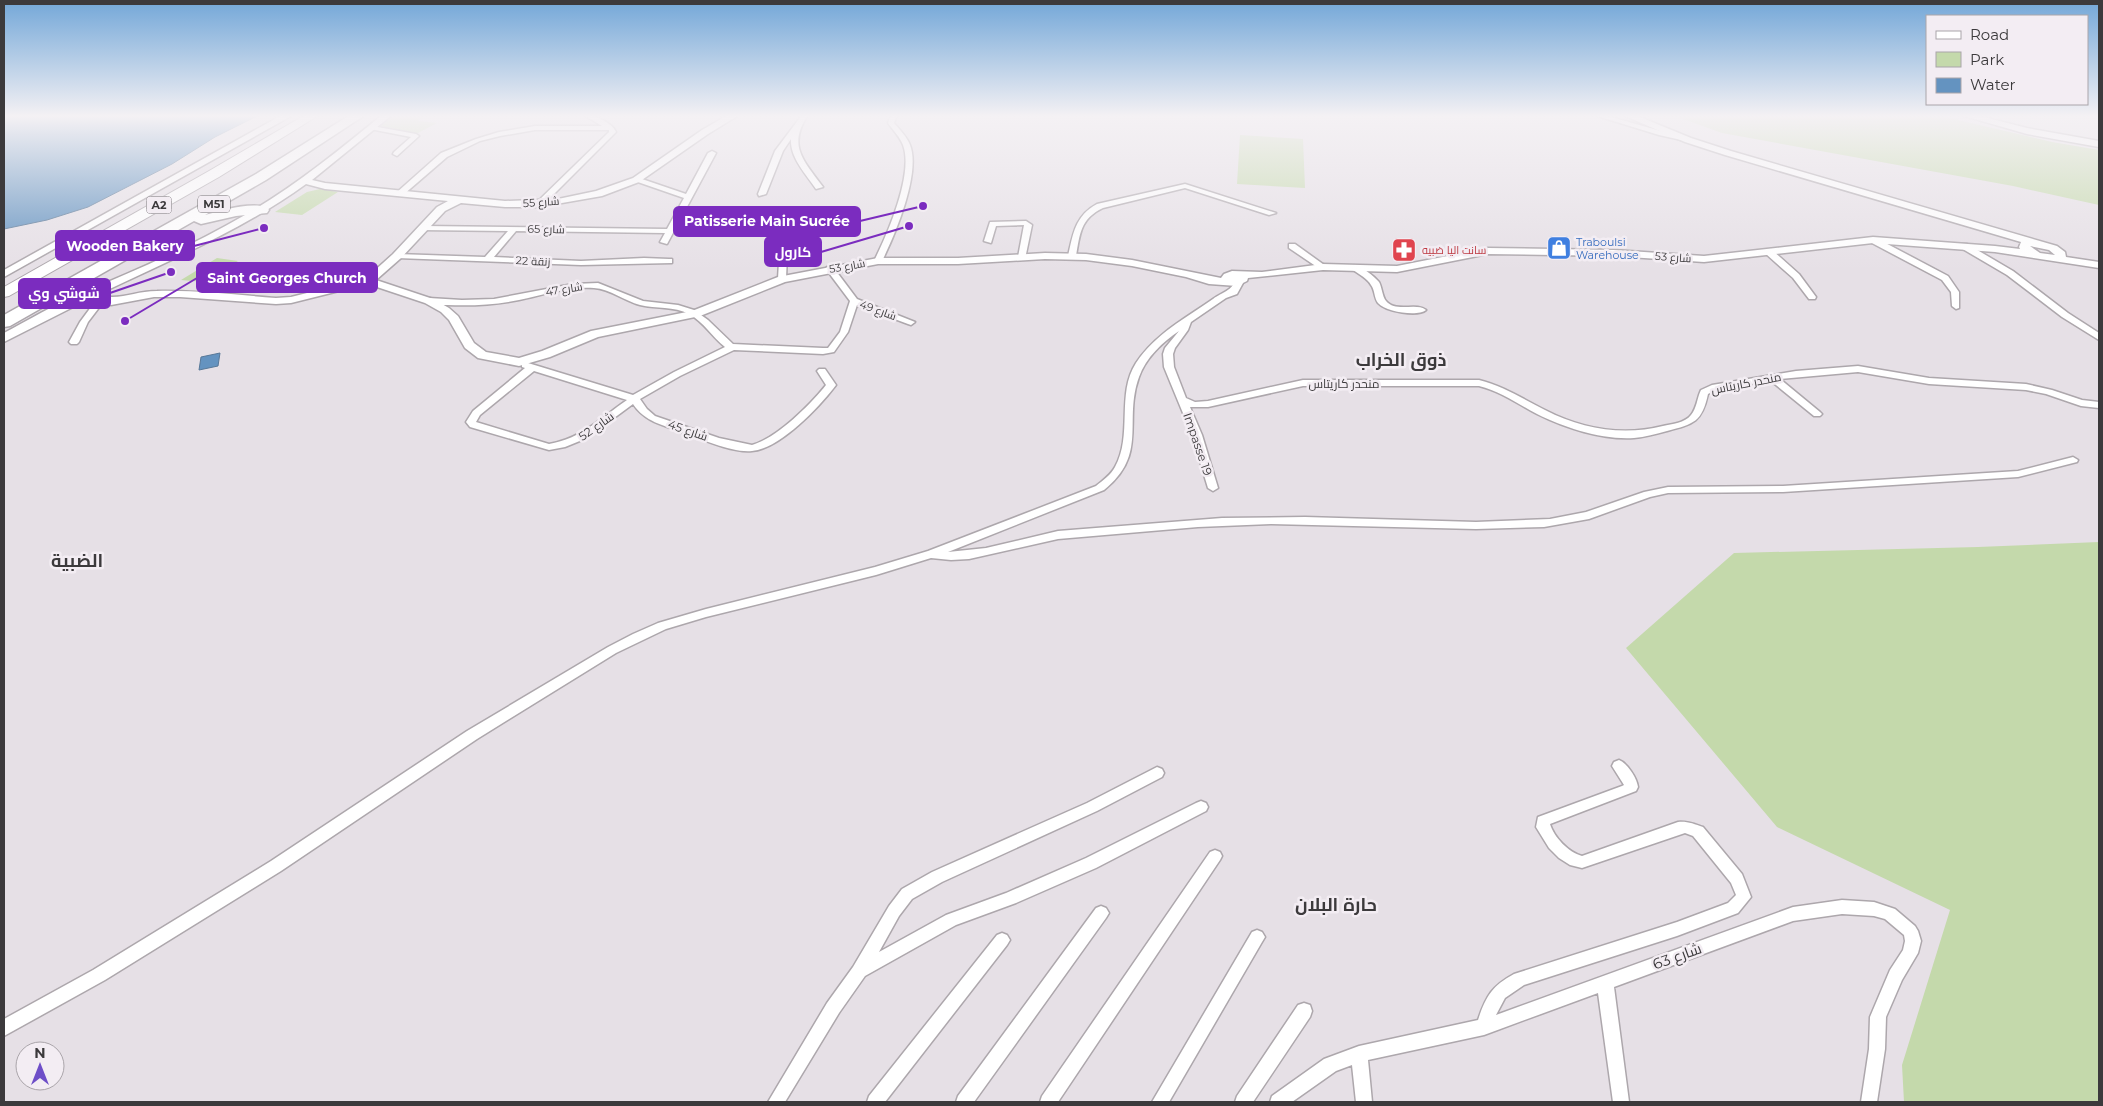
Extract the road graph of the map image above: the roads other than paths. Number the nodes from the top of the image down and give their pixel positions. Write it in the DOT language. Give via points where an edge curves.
graph roads {
  1 [pos="196,167"];
  2 [pos="226,167"];
  3 [pos="258,167"];
  4 [pos="278,167"];
  5 [pos="322,167"];
  6 [pos="431,167"];
  7 [pos="577,167"];
  8 [pos="655,167"];
  9 [pos="704,167"];
  10 [pos="773,167"];
  11 [pos="806,167"];
  12 [pos="907,167"];
  13 [pos="1778,167"];
  14 [pos="636,180"];
  15 [pos="304,181"];
  16 [pos="325,186"];
  17 [pos="819,187"];
  18 [pos="295,188"];
  19 [pos="400,193"];
  20 [pos="762,194"];
  21 [pos="687,196"];
  22 [pos="440,203"];
  23 [pos="539,204"];
  24 [pos="262,210"];
  25 [pos="1272,213"];
  26 [pos="1971,224"];
  27 [pos="423,228"];
  28 [pos="514,229"];
  29 [pos="784,229"];
  30 [pos="669,230"];
  31 [pos="167,231"];
  32 [pos="1985,231"];
  33 [pos="1873,240"];
  34 [pos="988,241"];
  35 [pos="664,242"];
  36 [pos="2036,243"];
  37 [pos="1292,246"];
  38 [pos="1964,246"];
  39 [pos="886,247"];
  40 [pos="2024,247"];
  41 [pos="1995,248"];
  42 [pos="1769,252"];
  43 [pos="2056,255"];
  44 [pos="1072,256"];
  45 [pos="2036,256"];
  46 [pos="1022,257"];
  47 [pos="393,259"];
  48 [pos="488,259"];
  49 [pos="892,260"];
  50 [pos="878,261"];
  51 [pos="669,262"];
  52 [pos="2099,265"];
  53 [pos="1323,267"];
  54 [pos="1356,268"];
  55 [pos="830,269"];
  56 [pos="2010,273"];
  57 [pos="4,274"];
  58 [pos="1189,274"];
  59 [pos="782,279"];
  60 [pos="364,280"];
  61 [pos="1232,283"];
  62 [pos="4,293"];
  63 [pos="83,296"];
  64 [pos="1812,297"];
  65 [pos="100,301"];
  66 [pos="429,301"];
  67 [pos="854,301"];
  68 [pos="1956,306"];
  69 [pos="4,309"];
  70 [pos="1422,310"];
  71 [pos="696,314"];
  72 [pos="1189,321"];
  73 [pos="4,322"];
  74 [pos="911,322"];
  75 [pos="2099,337"];
  76 [pos="4,338"];
  77 [pos="74,342"];
  78 [pos="732,347"];
  79 [pos="519,362"];
  80 [pos="531,368"];
  81 [pos="822,371"];
  82 [pos="1773,378"];
  83 [pos="635,399"];
  84 [pos="1182,400"];
  85 [pos="2099,405"];
  86 [pos="1818,414"];
  87 [pos="2073,460"];
  88 [pos="1213,488"];
  89 [pos="932,554"];
  90 [pos="1619,766"];
  91 [pos="1157,773"];
  92 [pos="1201,807"];
  93 [pos="1215,856"];
  94 [pos="1101,913"];
  95 [pos="1257,937"];
  96 [pos="1002,940"];
  97 [pos="859,972"];
  98 [pos="1605,982"];
  99 [pos="1304,1011"];
  100 [pos="1484,1027"];
  101 [pos="4,1028"];
  102 [pos="1359,1054"];
  103 [pos="776,1102"];
  104 [pos="875,1102"];
  105 [pos="964,1102"];
  106 [pos="1048,1102"];
  107 [pos="1160,1102"];
  108 [pos="1243,1102"];
  109 [pos="1278,1102"];
  110 [pos="1364,1102"];
  111 [pos="1621,1102"];
  112 [pos="1869,1102"];
  1 -- 57 [label="street"];
  2 -- 62 [label="highway, A2"];
  3 -- 69 [label="highway, M51"];
  4 -- 31 [label="highway, M51"];
  5 -- 15 [label="street"];
  6 -- 19 [label="street"];
  7 -- 23 [label="street"];
  8 -- 14 [label="street, شارع 55"];
  9 -- 21 [label="street"];
  10 -- 20 [label="street"];
  11 -- 17 [label="street"];
  12 -- 39 [label="street" via="905,192"];
  13 -- 26 [label="street"];
  14 -- 21 [label="street"];
  14 -- 23 [label="street, شارع 55" via="598,194"];
  15 -- 16 [label="street"];
  15 -- 18 [label="street"];
  16 -- 18 [label="street"];
  16 -- 19 [label="street"];
  18 -- 24 [label="street"];
  19 -- 22 [label="street"];
  21 -- 30 [label="street"];
  22 -- 23 [label="street, شارع 55" via="458,200"];
  22 -- 27 [label="street"];
  24 -- 31 [label="highway" via="224,214"];
  24 -- 63 [label="street" via="191,247"];
  25 -- 44 [label="street" via="1185,186 1090,210 1079,222"];
  26 -- 32 [label="street"];
  26 -- 36 [label="street"];
  27 -- 28 [label="street, شارع 65"];
  27 -- 47 [label="street"];
  28 -- 30 [label="street, شارع 65"];
  28 -- 48 [label="street"];
  29 -- 59 [label="street"];
  30 -- 35 [label="street"];
  31 -- 73 [label="highway, M51"];
  32 -- 40 [label="street"];
  32 -- 41 [label="street" via="2001,244"];
  33 -- 38 [label="street, شارع 53"];
  33 -- 42 [label="street, شارع 53"];
  33 -- 68 [label="street" via="1945,278 1955,292"];
  34 -- 46 [label="street" via="993,224 1026,223"];
  36 -- 40 [label="street"];
  36 -- 43 [label="street"];
  37 -- 53 [label="street"];
  38 -- 41 [label="street, شارع 53"];
  38 -- 56 [label="street"];
  39 -- 49 [label="street"];
  39 -- 50 [label="street"];
  40 -- 41 [label="street"];
  40 -- 45 [label="street"];
  41 -- 45 [label="street"];
  41 -- 56 [label="street"];
  42 -- 54 [label="street, شارع 53" via="1704,259 1498,251 1404,268"];
  42 -- 64 [label="street" via="1796,276"];
  43 -- 45 [label="street"];
  43 -- 52 [label="street"];
  44 -- 46 [label="street, شارع 53"];
  44 -- 58 [label="street, شارع 53"];
  46 -- 49 [label="street, شارع 53" via="958,262"];
  47 -- 48 [label="street, زنقة 22"];
  47 -- 60 [label="street"];
  48 -- 51 [label="street, زنقة 22"];
  49 -- 50 [label="street, شارع 53"];
  50 -- 55 [label="street, شارع 53"];
  53 -- 54 [label="street, شارع 53"];
  53 -- 61 [label="street, شارع 53" via="1262,275"];
  54 -- 70 [label="street" via="1375,283 1382,302 1388,306 1400,310"];
  55 -- 59 [label="street, شارع 53"];
  55 -- 67 [label="street, شارع 49"];
  56 -- 75 [label="street"];
  58 -- 61 [label="street, شارع 53"];
  58 -- 61 [label="street, شارع 53" via="1209,281"];
  59 -- 71 [label="street, شارع 53"];
  60 -- 65 [label="street" via="276,302 180,294"];
  60 -- 66 [label="street"];
  61 -- 72 [label="street"];
  63 -- 65 [label="street"];
  63 -- 76 [label="street"];
  65 -- 77 [label="street"];
  66 -- 71 [label="street, شارع 47" via="490,302 592,285 643,303 682,308"];
  66 -- 79 [label="street" via="454,318 475,351"];
  67 -- 74 [label="street, شارع 49"];
  67 -- 78 [label="street" via="844,332 831,350"];
  71 -- 78 [label="street"];
  71 -- 79 [label="street, شارع 53" via="595,334"];
  72 -- 84 [label="street" via="1169,350 1168,357"];
  72 -- 89 [label="street" via="1151,350 1134,377 1126,445 1115,476 1089,494"];
  78 -- 83 [label="street, شارع 52"];
  79 -- 80 [label="street"];
  80 -- 83 [label="street"];
  80 -- 83 [label="street, شارع 52" via="476,413 471,422 540,445 558,447 579,439"];
  81 -- 83 [label="street, شارع 45" via="832,385 826,393 792,425 753,448 652,418"];
  82 -- 84 [label="street, منحدر كاريتاس" via="1708,389 1694,420 1628,435 1558,420 1500,389 1479,383 1303,383 1208,404"];
  82 -- 85 [label="street, منحدر كاريتاس" via="1858,369 1929,381 2026,386 2081,403"];
  82 -- 86 [label="street"];
  84 -- 88 [label="street, Impasse 19" via="1197,435"];
  87 -- 89 [label="street" via="2018,474 1783,489 1663,490 1589,515 1546,523 1468,526 1227,521 1056,535 975,554"];
  89 -- 101 [label="street" via="706,613 637,637 472,734 276,866 83,984"];
  90 -- 100 [label="street" via="1631,784 1627,790 1543,821 1543,827 1561,851 1572,861 1582,862 1678,828 1693,828 1737,879 1744,897 1733,908 1687,926 1520,979 1502,988 1492,1000"];
  91 -- 97 [label="street" via="907,894"];
  92 -- 97 [label="street" via="1091,863 951,920"];
  93 -- 106 [label="street"];
  94 -- 105 [label="street"];
  95 -- 107 [label="street"];
  96 -- 104 [label="street"];
  97 -- 103 [label="street" via="833,1008"];
  98 -- 100 [label="street, شارع 63"];
  98 -- 111 [label="street"];
  98 -- 112 [label="street, شارع 63" via="1792,914 1842,907 1874,909 1890,914 1910,931 1912,940 1910,953 1896,975 1878,1017"];
  99 -- 108 [label="street"];
  100 -- 102 [label="street, شارع 63"];
  102 -- 109 [label="street, شارع 63" via="1330,1065"];
  102 -- 110 [label="street"];
}
